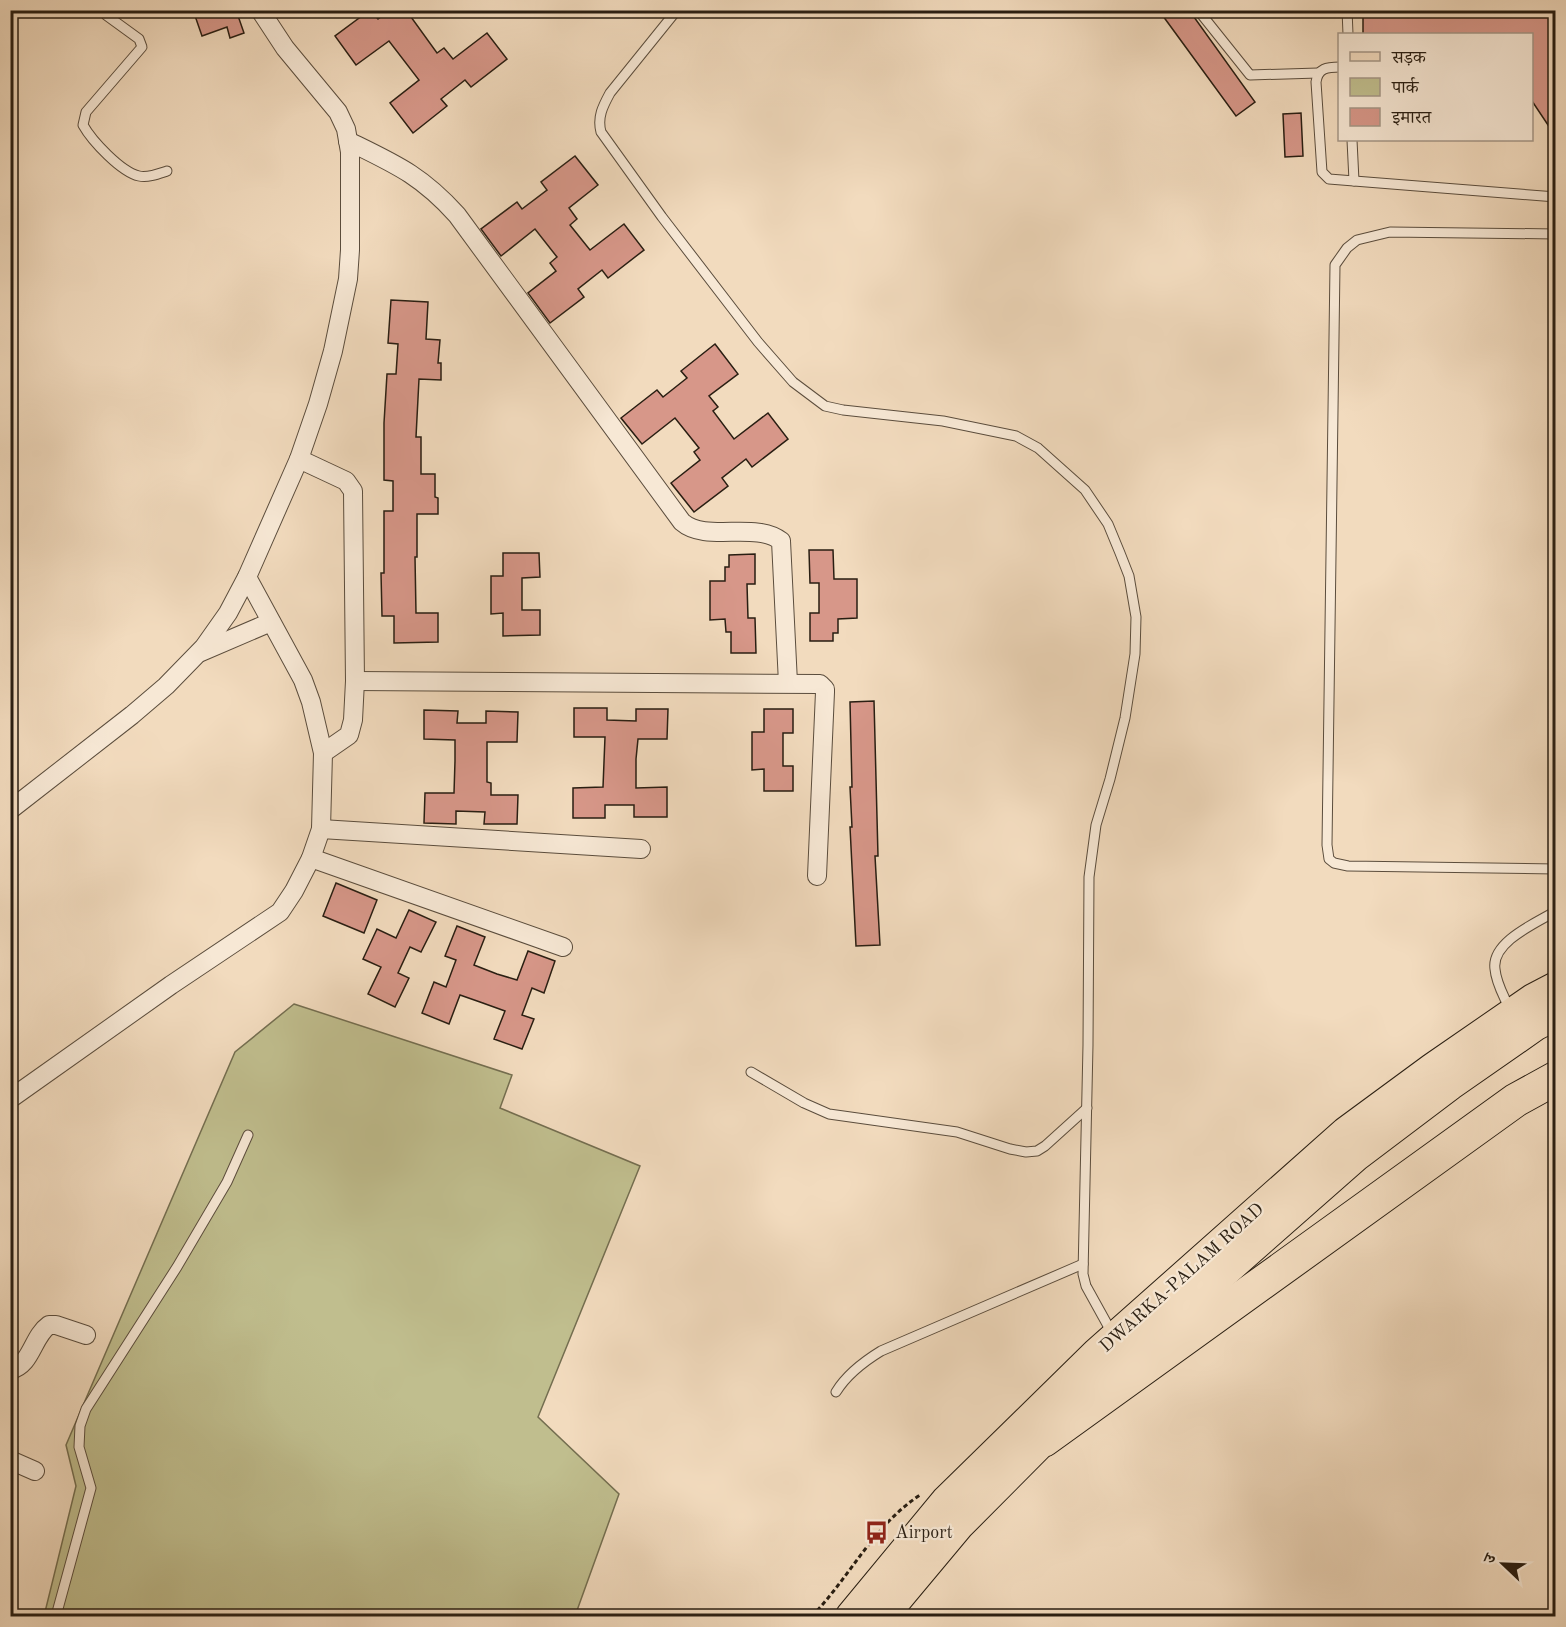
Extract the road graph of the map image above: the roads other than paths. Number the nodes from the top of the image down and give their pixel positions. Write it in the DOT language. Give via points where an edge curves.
graph roads {
  1 [pos="104,10"];
  2 [pos="260,10"];
  3 [pos="677,10"];
  4 [pos="1198,10"];
  5 [pos="1347,10"];
  6 [pos="1348,33"];
  7 [pos="1338,67"];
  8 [pos="1318,73"];
  9 [pos="348,141"];
  10 [pos="1352,141"];
  11 [pos="167,171"];
  12 [pos="1354,182"];
  13 [pos="1556,197"];
  14 [pos="1556,234"];
  15 [pos="299,459"];
  16 [pos="247,577"];
  17 [pos="271,622"];
  18 [pos="198,653"];
  19 [pos="355,681"];
  20 [pos="788,683"];
  21 [pos="323,753"];
  22 [pos="10,810"];
  23 [pos="321,828"];
  24 [pos="641,849"];
  25 [pos="311,858"];
  26 [pos="1556,869"];
  27 [pos="817,876"];
  28 [pos="1556,911"];
  29 [pos="563,947"];
  30 [pos="1556,987"];
  31 [pos="1511,1013"];
  32 [pos="1556,1015"];
  33 [pos="751,1072"];
  34 [pos="1556,1078"];
  35 [pos="10,1099"];
  36 [pos="1087,1108"];
  37 [pos="248,1135"];
  38 [pos="1083,1264"];
  39 [pos="86,1335"];
  40 [pos="1115,1337"];
  41 [pos="10,1370"];
  42 [pos="836,1392"];
  43 [pos="1044,1440"];
  44 [pos="10,1460"];
  45 [pos="35,1471"];
  46 [pos="56,1617"];
  47 [pos="851,1617"];
  48 [pos="883,1617"];
  1 -- 11 [label="lane" via="139,39 142,46 86,112 83,125 105,152 132,173 144,176"];
  2 -- 9 [label="street" via="285,48 338,112"];
  3 -- 36 [label="lane" via="610,93 599,123 662,217 758,342 793,382 825,406 994,430 1017,436 1038,448 1085,490 1108,524 1129,576 1136,617 1135,654 1125,718 1096,825 1089,877"];
  4 -- 8 [label="lane" via="1250,75"];
  5 -- 6 [label="lane"];
  7 -- 8 [label="lane"];
  8 -- 12 [label="lane" via="1322,172 1329,179"];
  9 -- 15 [label="street" via="348,279 333,351"];
  9 -- 20 [label="street" via="421,179 457,215 687,526 765,534 781,542"];
  10 -- 12 [label="lane"];
  12 -- 13 [label="lane"];
  14 -- 26 [label="lane" via="1390,232 1357,240 1335,265 1327,845 1329,859 1348,866"];
  15 -- 16 [label="street"];
  15 -- 19 [label="street" via="339,477 353,491"];
  16 -- 17 [label="street"];
  16 -- 18 [label="street" via="228,613"];
  17 -- 18 [label="street"];
  17 -- 21 [label="street" via="303,680"];
  18 -- 22 [label="street" via="132,715"];
  19 -- 20 [label="street"];
  19 -- 21 [label="street" via="352,729 343,741"];
  20 -- 27 [label="street" via="817,684 825,689"];
  21 -- 23 [label="street"];
  23 -- 24 [label="street"];
  23 -- 25 [label="street"];
  25 -- 29 [label="street"];
  25 -- 35 [label="street" via="280,912"];
  28 -- 31 [label="lane" via="1505,943 1499,951 1494,967"];
  30 -- 31 [label="main road, DWARKA-PALAM ROAD"];
  31 -- 40 [label="main road, DWARKA-PALAM ROAD" via="1346,1132"];
  32 -- 43 [label="main road" via="1450,1085 1356,1156 1112,1371"];
  33 -- 36 [label="lane" via="829,1114 957,1132 1026,1152 1045,1146"];
  34 -- 43 [label="highway" via="1516,1100"];
  36 -- 38 [label="lane"];
  37 -- 46 [label="lane" via="227,1182 177,1267 86,1409 79,1447 91,1488"];
  38 -- 40 [label="lane" via="1086,1286"];
  38 -- 42 [label="lane" via="881,1351 851,1373"];
  39 -- 41 [label="street" via="49,1325 24,1363"];
  40 -- 47 [label="main road, DWARKA-PALAM ROAD" via="946,1501"];
  43 -- 48 [label="main road" via="959,1525"];
  44 -- 45 [label="street"];
}
